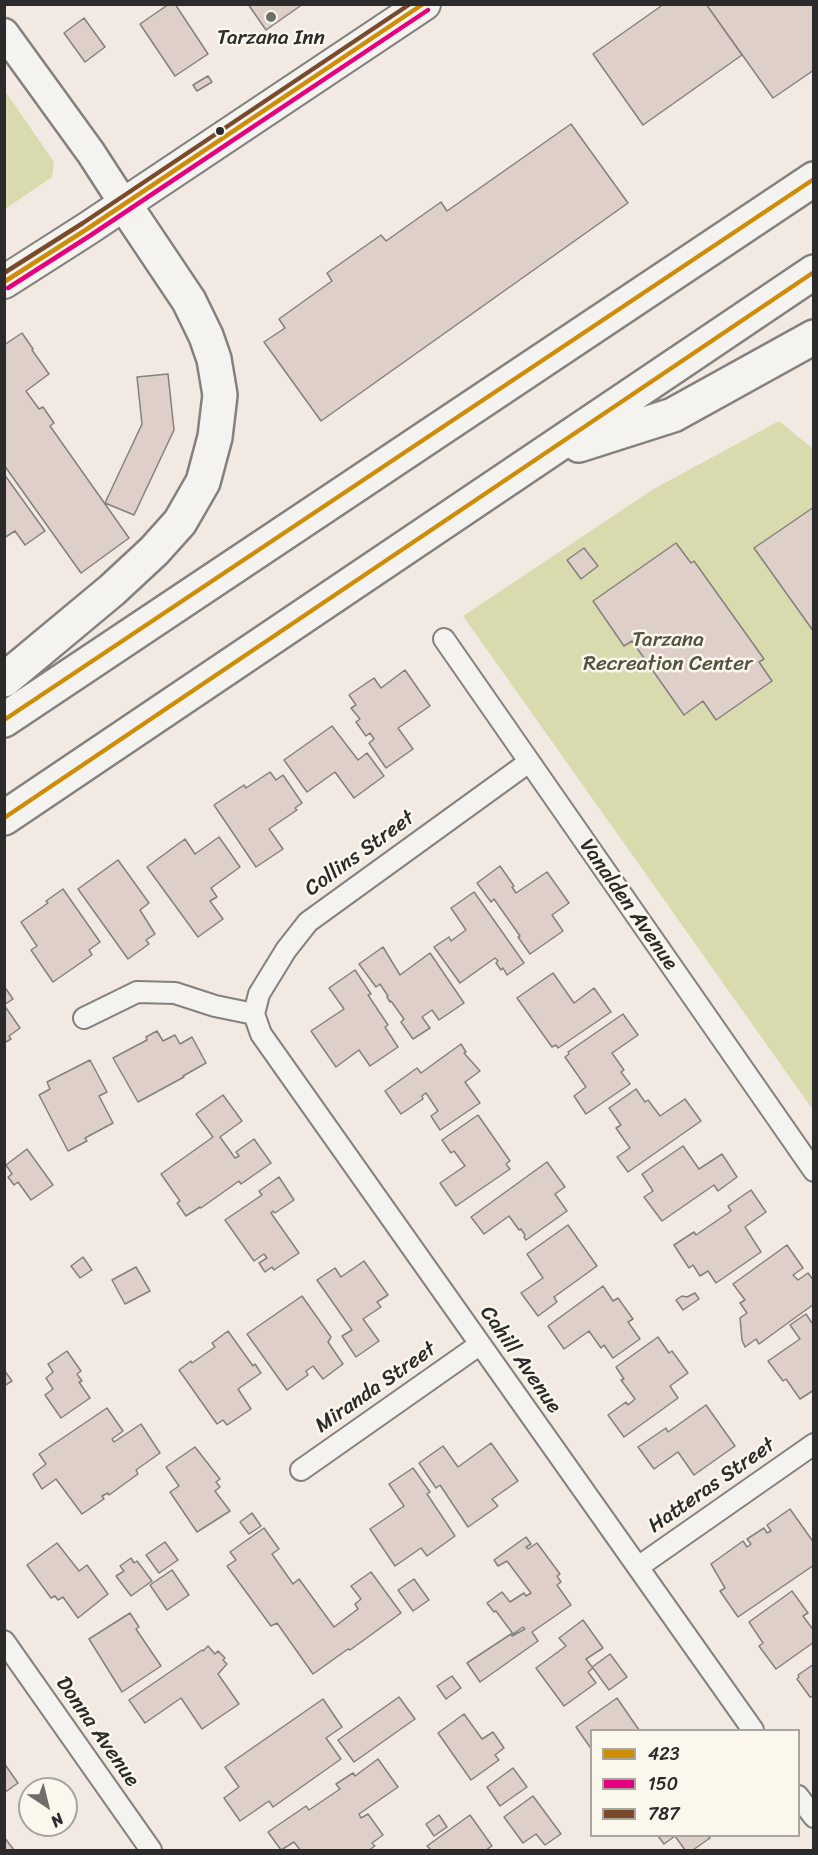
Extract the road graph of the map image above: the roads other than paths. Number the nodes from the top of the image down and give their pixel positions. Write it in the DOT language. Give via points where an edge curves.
graph roads {
  1 [pos="424,4"];
  2 [pos="4,33"];
  3 [pos="813,179"];
  4 [pos="124,204"];
  5 [pos="813,272"];
  6 [pos="4,282"];
  7 [pos="813,337"];
  8 [pos="543,456"];
  9 [pos="444,639"];
  10 [pos="4,680"];
  11 [pos="4,720"];
  12 [pos="529,762"];
  13 [pos="4,818"];
  14 [pos="254,1014"];
  15 [pos="84,1018"];
  16 [pos="813,1171"];
  17 [pos="480,1345"];
  18 [pos="813,1444"];
  19 [pos="301,1470"];
  20 [pos="638,1567"];
  21 [pos="4,1641"];
  22 [pos="752,1729"];
  23 [pos="800,1799"];
  24 [pos="813,1817"];
  25 [pos="151,1851"];
  1 -- 4 [label="main road"];
  2 -- 4 [label="main road"];
  3 -- 11 [label="highway"];
  4 -- 6 [label="main road"];
  4 -- 10 [label="highway" via="189,302 206,336 220,395 215,437 203,482 180,522 111,590"];
  5 -- 8 [label="highway"];
  7 -- 8 [label="highway" via="673,415"];
  8 -- 13 [label="highway"];
  9 -- 12 [label="street, Vanalden Avenue"];
  12 -- 14 [label="street, Collins Street" via="308,922 259,994"];
  12 -- 16 [label="street, Vanalden Avenue"];
  14 -- 15 [label="street" via="176,993 137,992"];
  14 -- 17 [label="street, Cahill Avenue" via="261,1034"];
  17 -- 19 [label="street, Miranda Street"];
  17 -- 20 [label="street, Cahill Avenue"];
  18 -- 20 [label="street, Hatteras Street"];
  20 -- 22 [label="street, Cahill Avenue"];
  21 -- 25 [label="street, Donna Avenue"];
  23 -- 24 [label="street"];
}
